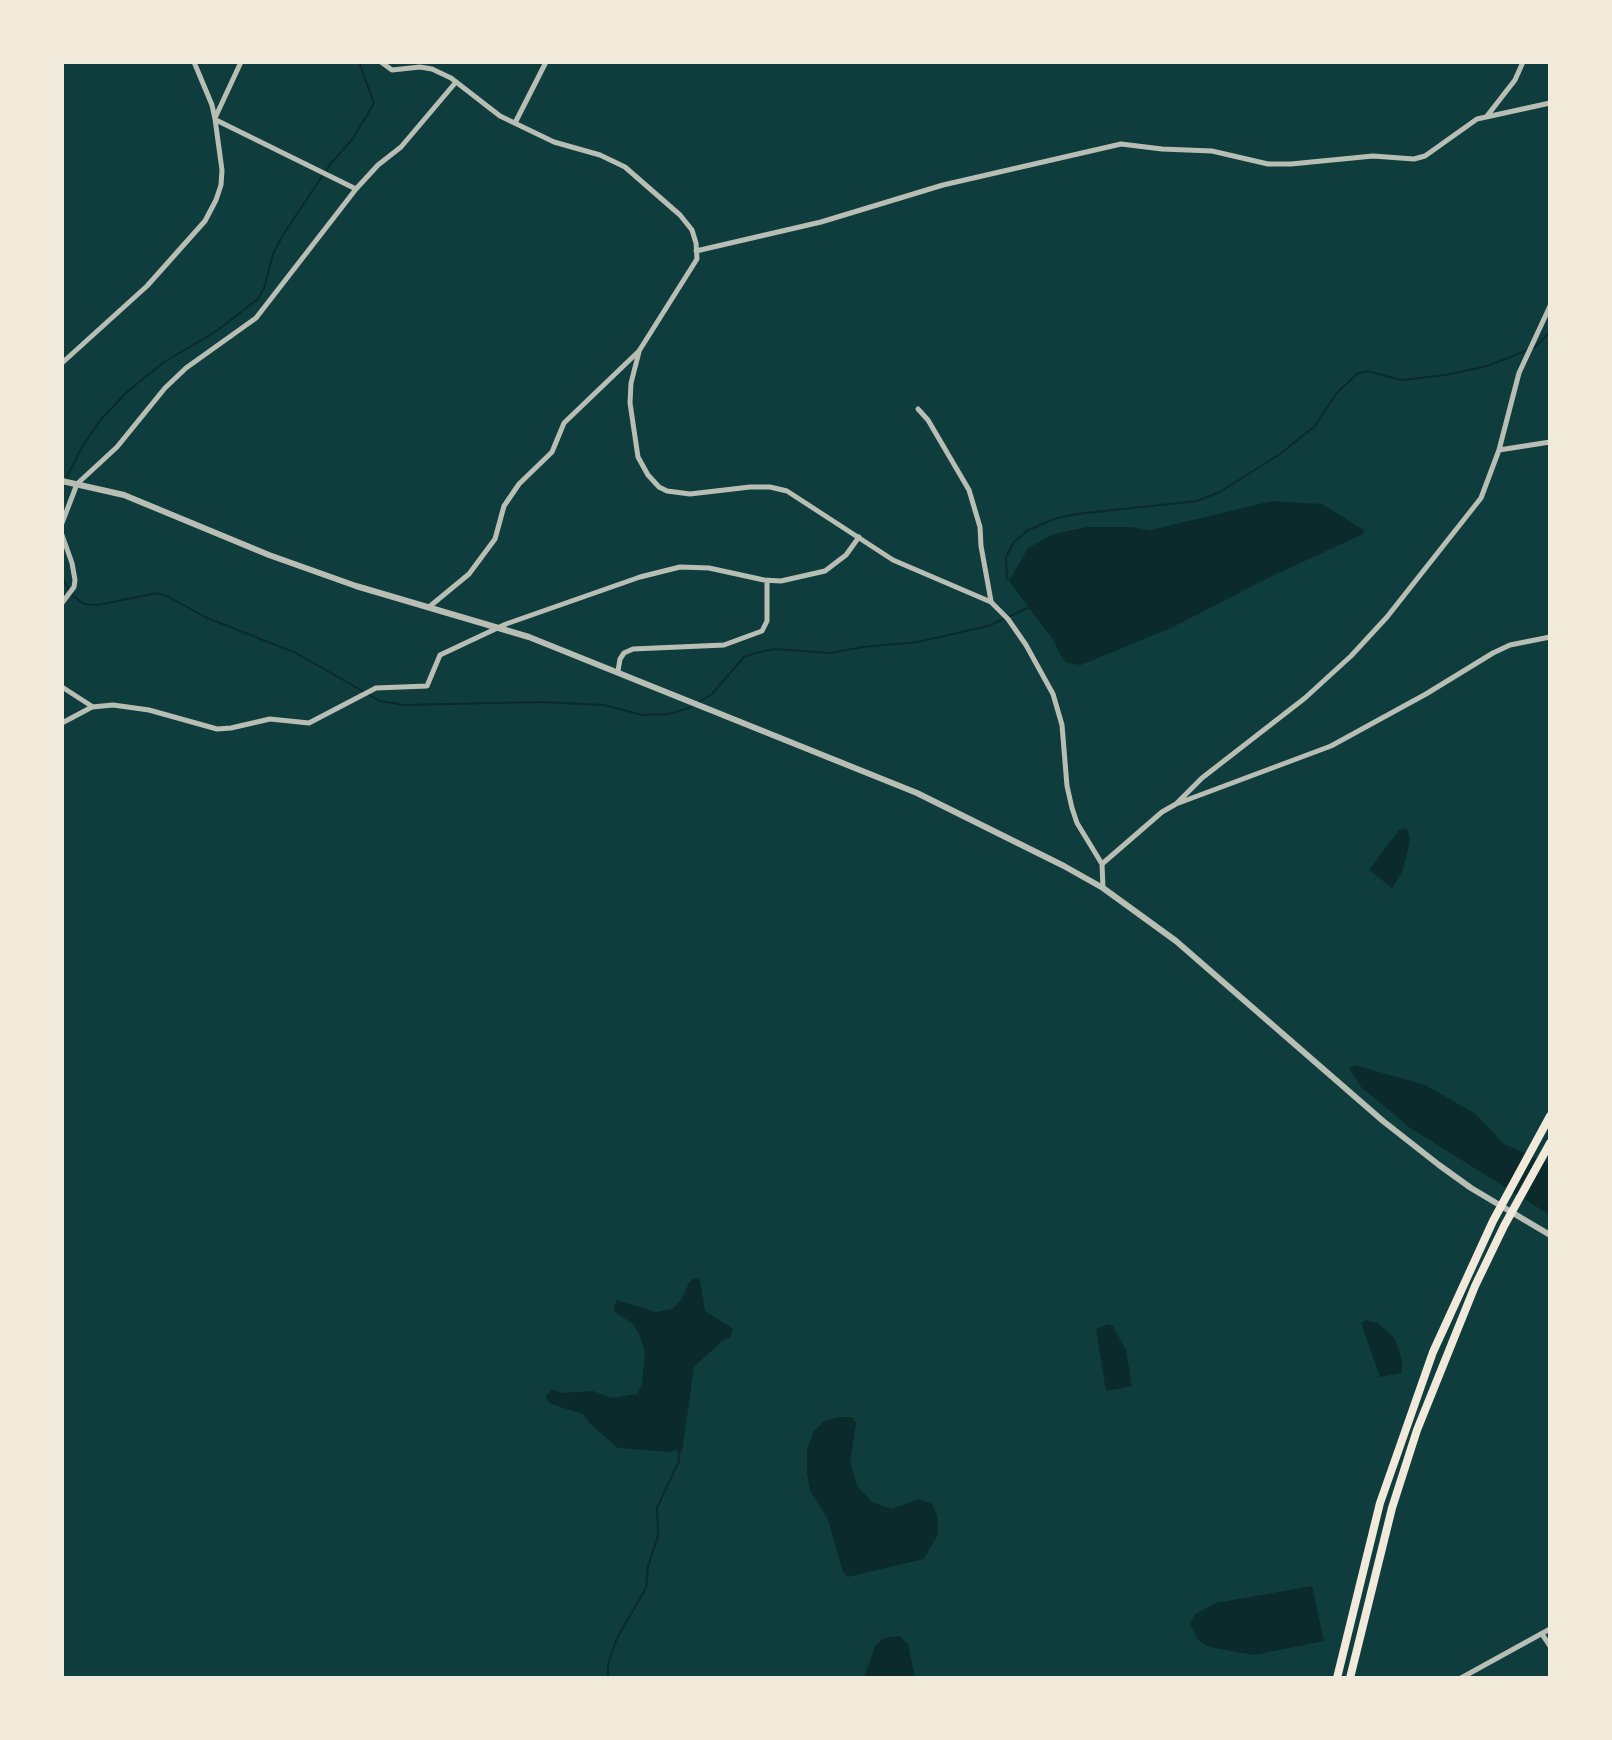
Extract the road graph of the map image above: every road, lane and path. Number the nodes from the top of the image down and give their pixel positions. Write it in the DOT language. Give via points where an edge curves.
graph roads {
  1 [pos="194,62"];
  2 [pos="241,62"];
  3 [pos="381,62"];
  4 [pos="546,62"];
  5 [pos="1523,62"];
  6 [pos="456,82"];
  7 [pos="1550,103"];
  8 [pos="1487,117"];
  9 [pos="215,119"];
  10 [pos="515,123"];
  11 [pos="356,189"];
  12 [pos="696,251"];
  13 [pos="1550,306"];
  14 [pos="639,351"];
  15 [pos="62,363"];
  16 [pos="918,409"];
  17 [pos="1550,442"];
  18 [pos="1499,450"];
  19 [pos="62,481"];
  20 [pos="77,484"];
  21 [pos="62,523"];
  22 [pos="62,535"];
  23 [pos="859,537"];
  24 [pos="767,580"];
  25 [pos="991,602"];
  26 [pos="62,603"];
  27 [pos="428,608"];
  28 [pos="1550,637"];
  29 [pos="618,671"];
  30 [pos="62,687"];
  31 [pos="94,707"];
  32 [pos="62,723"];
  33 [pos="1176,804"];
  34 [pos="1102,864"];
  35 [pos="1103,888"];
  36 [pos="1550,1116"];
  37 [pos="1550,1143"];
  38 [pos="1550,1235"];
  39 [pos="1550,1629"];
  40 [pos="1542,1634"];
  41 [pos="1550,1646"];
  42 [pos="1337,1678"];
  43 [pos="1350,1678"];
  44 [pos="1461,1678"];
  1 -- 9 [label="street"];
  2 -- 9 [label="street"];
  3 -- 6 [label="street" via="392,70 432,69"];
  4 -- 10 [label="street"];
  5 -- 8 [label="street"];
  6 -- 10 [label="street"];
  6 -- 11 [label="street" via="401,147"];
  7 -- 8 [label="street"];
  8 -- 12 [label="street" via="1414,159 1373,156 1268,164 1212,151 1121,144"];
  9 -- 11 [label="street"];
  9 -- 15 [label="street" via="221,185 205,221 147,286"];
  10 -- 12 [label="street" via="625,167 680,215 692,230"];
  11 -- 20 [label="street" via="256,318 186,368"];
  12 -- 14 [label="street" via="697,259"];
  13 -- 18 [label="street" via="1519,373"];
  14 -- 23 [label="street" via="630,403 636,444 638,457 659,487 690,494 750,487 787,491"];
  14 -- 27 [label="street" via="564,423 552,452 504,506 495,539 469,574"];
  16 -- 25 [label="street" via="969,490"];
  17 -- 18 [label="street"];
  18 -- 33 [label="street" via="1481,498 1369,636 1305,698"];
  19 -- 20 [label="street"];
  20 -- 21 [label="street"];
  20 -- 27 [label="street" via="124,495 269,555"];
  22 -- 26 [label="street" via="75,580"];
  23 -- 24 [label="street" via="825,571"];
  23 -- 25 [label="street" via="893,560"];
  24 -- 29 [label="street" via="767,621 762,631 724,645 633,649 620,659"];
  24 -- 31 [label="street" via="680,567 640,577 506,624 440,655 427,686 376,688 309,723 270,719 217,729 129,706"];
  25 -- 34 [label="street" via="1026,645 1053,694 1072,808"];
  27 -- 29 [label="street" via="529,637"];
  28 -- 33 [label="street" via="1493,653 1331,746"];
  29 -- 35 [label="street" via="917,793"];
  30 -- 31 [label="street"];
  31 -- 32 [label="street"];
  33 -- 34 [label="street"];
  34 -- 35 [label="street"];
  35 -- 38 [label="street" via="1176,941 1439,1165"];
  36 -- 42 [label="highway" via="1493,1221 1404,1428 1376,1517"];
  37 -- 43 [label="highway" via="1504,1226 1417,1430 1388,1522"];
  39 -- 40 [label="street"];
  40 -- 41 [label="street"];
  40 -- 44 [label="street"];
}
